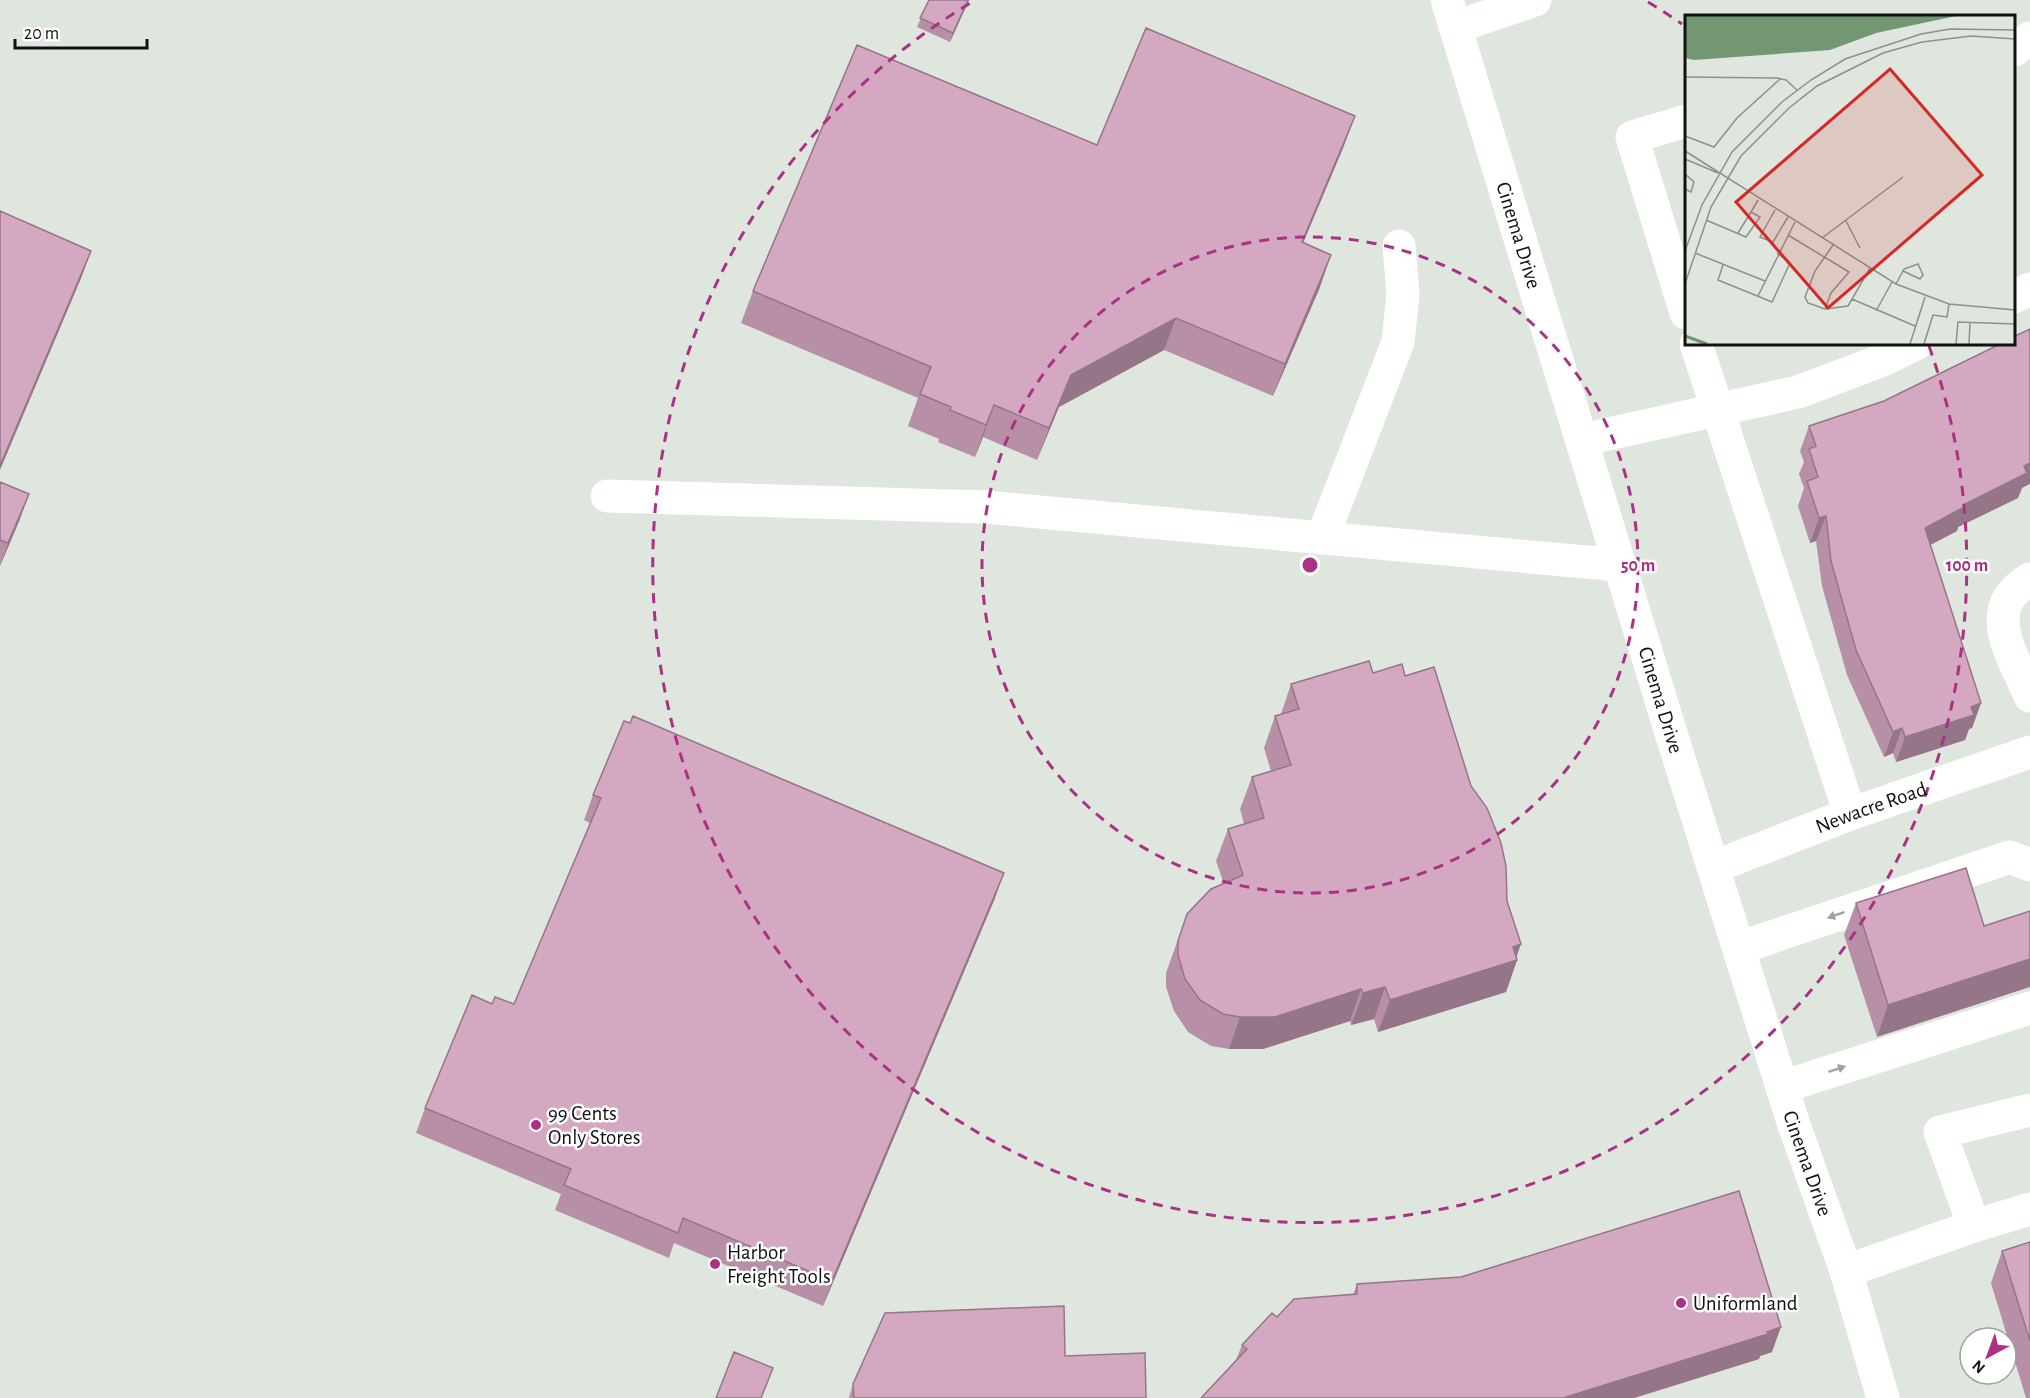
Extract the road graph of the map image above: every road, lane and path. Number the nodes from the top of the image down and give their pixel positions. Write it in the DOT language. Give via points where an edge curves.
graph roads {
  1 [pos="1535,0"];
  2 [pos="1451,14"];
  3 [pos="2030,38"];
  4 [pos="2015,49"];
  5 [pos="1685,121"];
  6 [pos="1399,246"];
  7 [pos="2030,289"];
  8 [pos="2015,296"];
  9 [pos="1685,310"];
  10 [pos="1696,345"];
  11 [pos="1914,345"];
  12 [pos="1717,410"];
  13 [pos="1581,440"];
  14 [pos="607,496"];
  15 [pos="1323,536"];
  16 [pos="1619,565"];
  17 [pos="2030,579"];
  18 [pos="2030,696"];
  19 [pos="2030,752"];
  20 [pos="1850,814"];
  21 [pos="2030,866"];
  22 [pos="1714,867"];
  23 [pos="1739,948"];
  24 [pos="2030,1008"];
  25 [pos="1782,1087"];
  26 [pos="2030,1110"];
  27 [pos="2030,1209"];
  28 [pos="1974,1226"];
  29 [pos="1846,1271"];
  30 [pos="1883,1398"];
  1 -- 2 [label="street"];
  2 -- 13 [label="street, Cinema Drive"];
  3 -- 4 [label="street"];
  5 -- 9 [label="street" via="1632,137"];
  6 -- 15 [label="street" via="1403,294 1398,342"];
  7 -- 8 [label="street"];
  10 -- 12 [label="street"];
  11 -- 12 [label="street" via="1798,392"];
  12 -- 13 [label="street"];
  12 -- 20 [label="street"];
  13 -- 16 [label="street, Cinema Drive"];
  14 -- 15 [label="street" via="985,507"];
  15 -- 16 [label="street"];
  16 -- 22 [label="street, Cinema Drive"];
  17 -- 18 [label="street" via="2018,586 2002,615 2003,631"];
  19 -- 20 [label="street, Newacre Road"];
  20 -- 22 [label="street, Newacre Road"];
  21 -- 23 [label="street, one-way" via="2010,857"];
  22 -- 23 [label="street, Cinema Drive"];
  23 -- 25 [label="street, Cinema Drive"];
  25 -- 24 [label="street, one-way"];
  25 -- 29 [label="street, Cinema Drive"];
  26 -- 28 [label="street" via="1940,1132"];
  27 -- 28 [label="street"];
  28 -- 29 [label="street"];
  29 -- 30 [label="street, Cinema Drive"];
}
